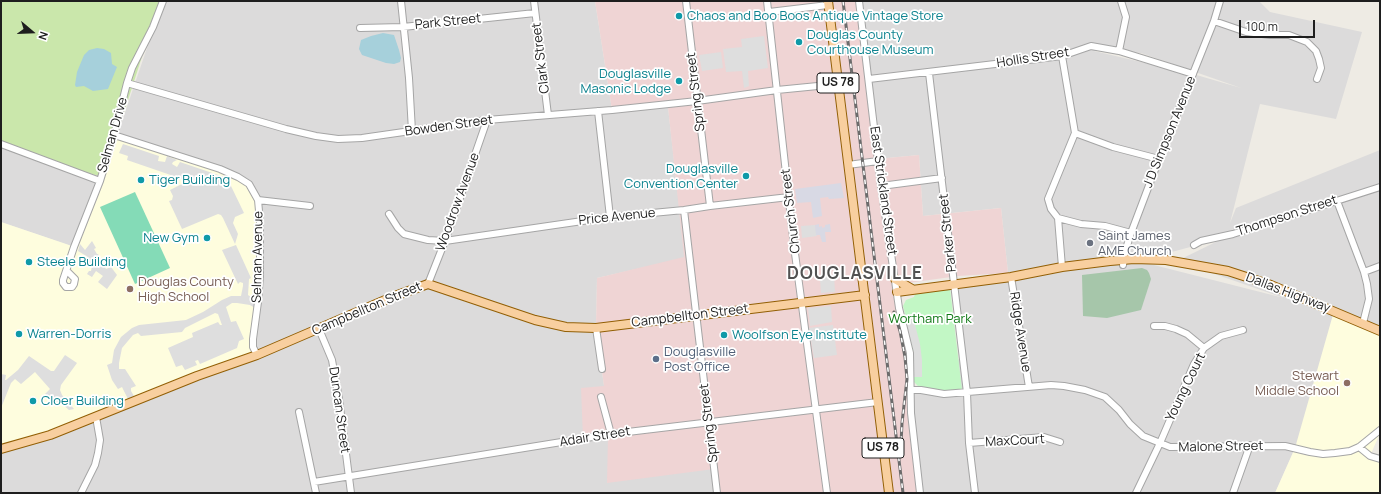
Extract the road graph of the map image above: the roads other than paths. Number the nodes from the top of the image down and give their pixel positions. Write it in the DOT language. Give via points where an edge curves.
graph roads {
  1 [pos="163,1"];
  2 [pos="401,1"];
  3 [pos="534,1"];
  4 [pos="686,1"];
  5 [pos="767,1"];
  6 [pos="859,1"];
  7 [pos="1121,1"];
  8 [pos="1220,1"];
  9 [pos="828,3"];
  10 [pos="769,12"];
  11 [pos="535,13"];
  12 [pos="1214,21"];
  13 [pos="403,27"];
  14 [pos="360,28"];
  15 [pos="1119,51"];
  16 [pos="1062,56"];
  17 [pos="929,73"];
  18 [pos="1193,74"];
  19 [pos="869,79"];
  20 [pos="1317,79"];
  21 [pos="127,83"];
  22 [pos="838,84"];
  23 [pos="777,90"];
  24 [pos="697,101"];
  25 [pos="598,111"];
  26 [pos="548,116"];
  27 [pos="488,120"];
  28 [pos="412,131"];
  29 [pos="1075,133"];
  30 [pos="114,134"];
  31 [pos="1,144"];
  32 [pos="1159,159"];
  33 [pos="878,161"];
  34 [pos="848,165"];
  35 [pos="942,178"];
  36 [pos="100,180"];
  37 [pos="881,186"];
  38 [pos="1380,187"];
  39 [pos="789,198"];
  40 [pos="258,200"];
  41 [pos="1337,201"];
  42 [pos="310,206"];
  43 [pos="710,206"];
  44 [pos="684,210"];
  45 [pos="390,214"];
  46 [pos="610,217"];
  47 [pos="1058,218"];
  48 [pos="1131,233"];
  49 [pos="445,241"];
  50 [pos="1194,245"];
  51 [pos="1123,262"];
  52 [pos="1380,266"];
  53 [pos="1062,267"];
  54 [pos="66,271"];
  55 [pos="1364,272"];
  56 [pos="1026,275"];
  57 [pos="1011,277"];
  58 [pos="895,279"];
  59 [pos="428,284"];
  60 [pos="953,284"];
  61 [pos="912,289"];
  62 [pos="897,292"];
  63 [pos="865,295"];
  64 [pos="801,303"];
  65 [pos="696,316"];
  66 [pos="1363,323"];
  67 [pos="1154,326"];
  68 [pos="596,328"];
  69 [pos="319,329"];
  70 [pos="1243,330"];
  71 [pos="1380,331"];
  72 [pos="1204,348"];
  73 [pos="257,355"];
  74 [pos="602,369"];
  75 [pos="1029,387"];
  76 [pos="911,390"];
  77 [pos="966,393"];
  78 [pos="601,397"];
  79 [pos="878,402"];
  80 [pos="816,410"];
  81 [pos="299,412"];
  82 [pos="96,417"];
  83 [pos="708,422"];
  84 [pos="1380,430"];
  85 [pos="611,434"];
  86 [pos="1060,442"];
  87 [pos="969,443"];
  88 [pos="1160,443"];
  89 [pos="1250,445"];
  90 [pos="1359,447"];
  91 [pos="1,449"];
  92 [pos="1380,459"];
  93 [pos="349,476"];
  94 [pos="314,482"];
  95 [pos="80,493"];
  96 [pos="316,493"];
  97 [pos="351,493"];
  98 [pos="717,493"];
  99 [pos="827,493"];
  100 [pos="889,493"];
  101 [pos="920,493"];
  102 [pos="975,493"];
  103 [pos="1136,493"];
  104 [pos="1232,493"];
  1 -- 21 [label="street, Selman Drive"];
  2 -- 13 [label="street"];
  3 -- 11 [label="street, Clark Street"];
  4 -- 24 [label="street, Spring Street"];
  5 -- 10 [label="street, Church Street"];
  6 -- 19 [label="street, East Strickland Street"];
  7 -- 15 [label="street" via="1126,16"];
  8 -- 12 [label="street, J D Simpson Avenue"];
  9 -- 10 [label="street"];
  9 -- 22 [label="main road, US 78"];
  10 -- 23 [label="street, Church Street"];
  11 -- 13 [label="street, Park Street"];
  11 -- 26 [label="street, Clark Street"];
  12 -- 18 [label="street, J D Simpson Avenue"];
  12 -- 20 [label="street" via="1246,32 1289,35 1307,42 1316,51 1319,59 1321,68"];
  13 -- 14 [label="street, Park Street"];
  13 -- 28 [label="street"];
  15 -- 16 [label="street, Hollis Street" via="1091,46"];
  15 -- 18 [label="street, Hollis Street"];
  16 -- 17 [label="street, Hollis Street"];
  16 -- 29 [label="street"];
  17 -- 19 [label="street, Hollis Street"];
  17 -- 35 [label="street, Parker Street"];
  18 -- 32 [label="street, J D Simpson Avenue"];
  19 -- 33 [label="street, East Strickland Street"];
  21 -- 28 [label="street, Bowden Street" via="316,136 338,139 362,138"];
  21 -- 30 [label="street, Selman Drive"];
  22 -- 23 [label="street, Bowden Street"];
  22 -- 34 [label="main road, US 78"];
  23 -- 24 [label="street, Bowden Street"];
  23 -- 39 [label="street, Church Street"];
  24 -- 25 [label="street, Bowden Street"];
  24 -- 43 [label="street, Spring Street"];
  25 -- 26 [label="street, Bowden Street"];
  25 -- 46 [label="street"];
  26 -- 27 [label="street, Bowden Street"];
  27 -- 28 [label="street, Bowden Street"];
  27 -- 49 [label="street, Woodrow Avenue"];
  29 -- 32 [label="street" via="1113,147"];
  29 -- 47 [label="street" via="1048,199 1051,209"];
  30 -- 36 [label="street, Selman Drive"];
  30 -- 40 [label="street, Selman Avenue" via="238,177 249,184"];
  31 -- 36 [label="street"];
  32 -- 48 [label="street, J D Simpson Avenue"];
  33 -- 34 [label="street"];
  33 -- 37 [label="street, East Strickland Street"];
  34 -- 63 [label="main road, US 78"];
  35 -- 37 [label="street"];
  35 -- 60 [label="street, Parker Street"];
  36 -- 54 [label="street, Selman Drive"];
  37 -- 58 [label="street, East Strickland Street"];
  38 -- 41 [label="street, Thompson Street"];
  39 -- 43 [label="street, Price Avenue"];
  39 -- 64 [label="street, Church Street"];
  40 -- 42 [label="street"];
  40 -- 73 [label="street, Selman Avenue" via="260,276 253,339"];
  41 -- 50 [label="street, Thompson Street"];
  41 -- 55 [label="street"];
  43 -- 44 [label="street, Price Avenue"];
  44 -- 46 [label="street, Price Avenue"];
  44 -- 65 [label="street, Spring Street"];
  45 -- 49 [label="street, Price Avenue" via="404,234"];
  46 -- 49 [label="street, Price Avenue"];
  47 -- 48 [label="street"];
  47 -- 53 [label="street"];
  48 -- 51 [label="street, J D Simpson Avenue"];
  49 -- 59 [label="street, Woodrow Avenue"];
  51 -- 53 [label="main road, Dallas Highway"];
  51 -- 56 [label="main road, Dallas Highway"];
  51 -- 66 [label="main road, Dallas Highway" via="1166,260 1228,271 1271,285"];
  52 -- 55 [label="street"];
  53 -- 56 [label="main road, Dallas Highway"];
  55 -- 66 [label="street" via="1369,299"];
  56 -- 57 [label="main road, Dallas Highway"];
  57 -- 60 [label="main road, Dallas Highway"];
  57 -- 75 [label="street, Ridge Avenue"];
  58 -- 61 [label="main road"];
  58 -- 62 [label="street, East Strickland Street"];
  59 -- 68 [label="main road, Campbellton Street" via="536,320 566,327"];
  59 -- 69 [label="main road, Campbellton Street" via="392,296"];
  60 -- 61 [label="main road, Dallas Highway"];
  60 -- 77 [label="street, Parker Street"];
  61 -- 62 [label="main road, Dallas Highway"];
  62 -- 76 [label="street, East Strickland Street" via="910,354"];
  63 -- 64 [label="main road, Campbellton Street"];
  63 -- 79 [label="main road, US 78"];
  64 -- 65 [label="main road, Campbellton Street"];
  64 -- 80 [label="street, Church Street"];
  65 -- 68 [label="main road, Campbellton Street"];
  65 -- 83 [label="street, Spring Street"];
  66 -- 71 [label="main road, Dallas Highway"];
  67 -- 72 [label="street" via="1176,329 1187,334"];
  68 -- 74 [label="street"];
  69 -- 73 [label="main road, Campbellton Street"];
  69 -- 93 [label="street, Duncan Street" via="332,360"];
  70 -- 72 [label="street, Young Court" via="1221,336"];
  72 -- 88 [label="street, Young Court" via="1194,364"];
  73 -- 82 [label="main road, Campbellton Street"];
  75 -- 77 [label="street, Malone Street"];
  75 -- 88 [label="street, Malone Street" via="1064,386 1105,397 1143,436"];
  76 -- 77 [label="street, Malone Street" via="944,394"];
  76 -- 101 [label="street, East Strickland Street"];
  77 -- 87 [label="street, Parker Street"];
  78 -- 85 [label="street"];
  79 -- 80 [label="street, Adair Street"];
  79 -- 100 [label="main road, US 78"];
  80 -- 83 [label="street, Adair Street"];
  80 -- 99 [label="street, Church Street"];
  81 -- 94 [label="street"];
  82 -- 91 [label="main road, Campbellton Street" via="50,435"];
  82 -- 95 [label="street" via="100,440 98,453"];
  83 -- 85 [label="street, Adair Street"];
  83 -- 98 [label="street, Spring Street"];
  84 -- 90 [label="street"];
  85 -- 93 [label="street, Adair Street"];
  86 -- 87 [label="street, MaxCourt" via="1044,437"];
  87 -- 102 [label="street, Parker Street"];
  88 -- 89 [label="street, Malone Street" via="1181,448"];
  88 -- 103 [label="street, Young Court"];
  89 -- 90 [label="street, Malone Street" via="1285,446 1323,454 1350,451"];
  89 -- 104 [label="street"];
  90 -- 92 [label="street" via="1370,456"];
  93 -- 94 [label="street, Adair Street"];
  93 -- 97 [label="street, Duncan Street"];
  94 -- 96 [label="street"];
}
